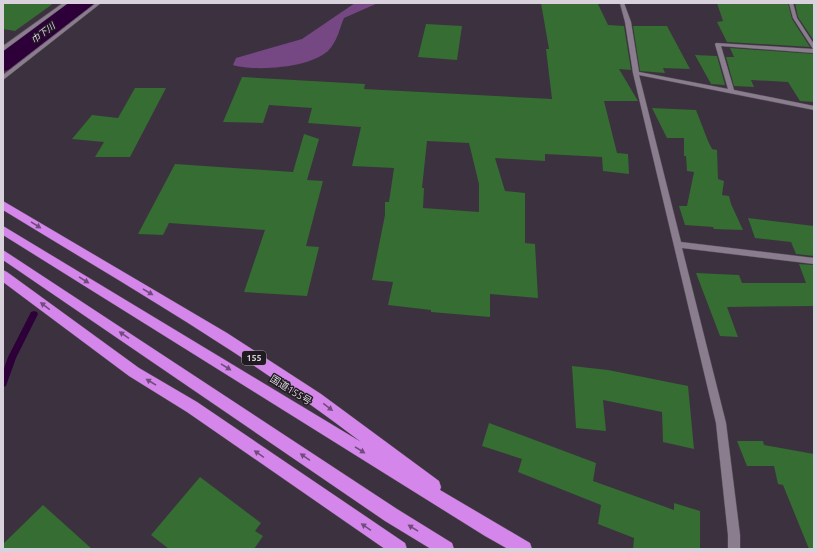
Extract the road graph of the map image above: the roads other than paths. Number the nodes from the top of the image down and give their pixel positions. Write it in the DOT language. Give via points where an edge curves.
graph roads {
  1 [pos="66,3"];
  2 [pos="99,3"];
  3 [pos="622,3"];
  4 [pos="791,3"];
  5 [pos="3,49"];
  6 [pos="814,49"];
  7 [pos="636,73"];
  8 [pos="3,78"];
  9 [pos="731,91"];
  10 [pos="814,108"];
  11 [pos="3,205"];
  12 [pos="3,230"];
  13 [pos="677,244"];
  14 [pos="3,254"];
  15 [pos="814,261"];
  16 [pos="3,275"];
  17 [pos="491,530"];
  18 [pos="399,549"];
  19 [pos="446,549"];
  20 [pos="524,549"];
  21 [pos="734,549"];
  1 -- 5 [label="street"];
  2 -- 8 [label="street"];
  3 -- 7 [label="street" via="628,22"];
  4 -- 6 [label="street" via="796,18"];
  6 -- 9 [label="street" via="718,44"];
  7 -- 9 [label="street"];
  7 -- 13 [label="street"];
  9 -- 10 [label="street"];
  11 -- 17 [label="highway, 155, one-way" via="222,337 316,399"];
  12 -- 17 [label="highway, 国道155号 / 155, one-way"];
  13 -- 15 [label="street"];
  13 -- 21 [label="street" via="721,423"];
  19 -- 14 [label="highway, one-way" via="391,515"];
  18 -- 16 [label="highway, one-way" via="192,407 134,372"];
  17 -- 20 [label="highway, 国道155号 / 155"];
}
